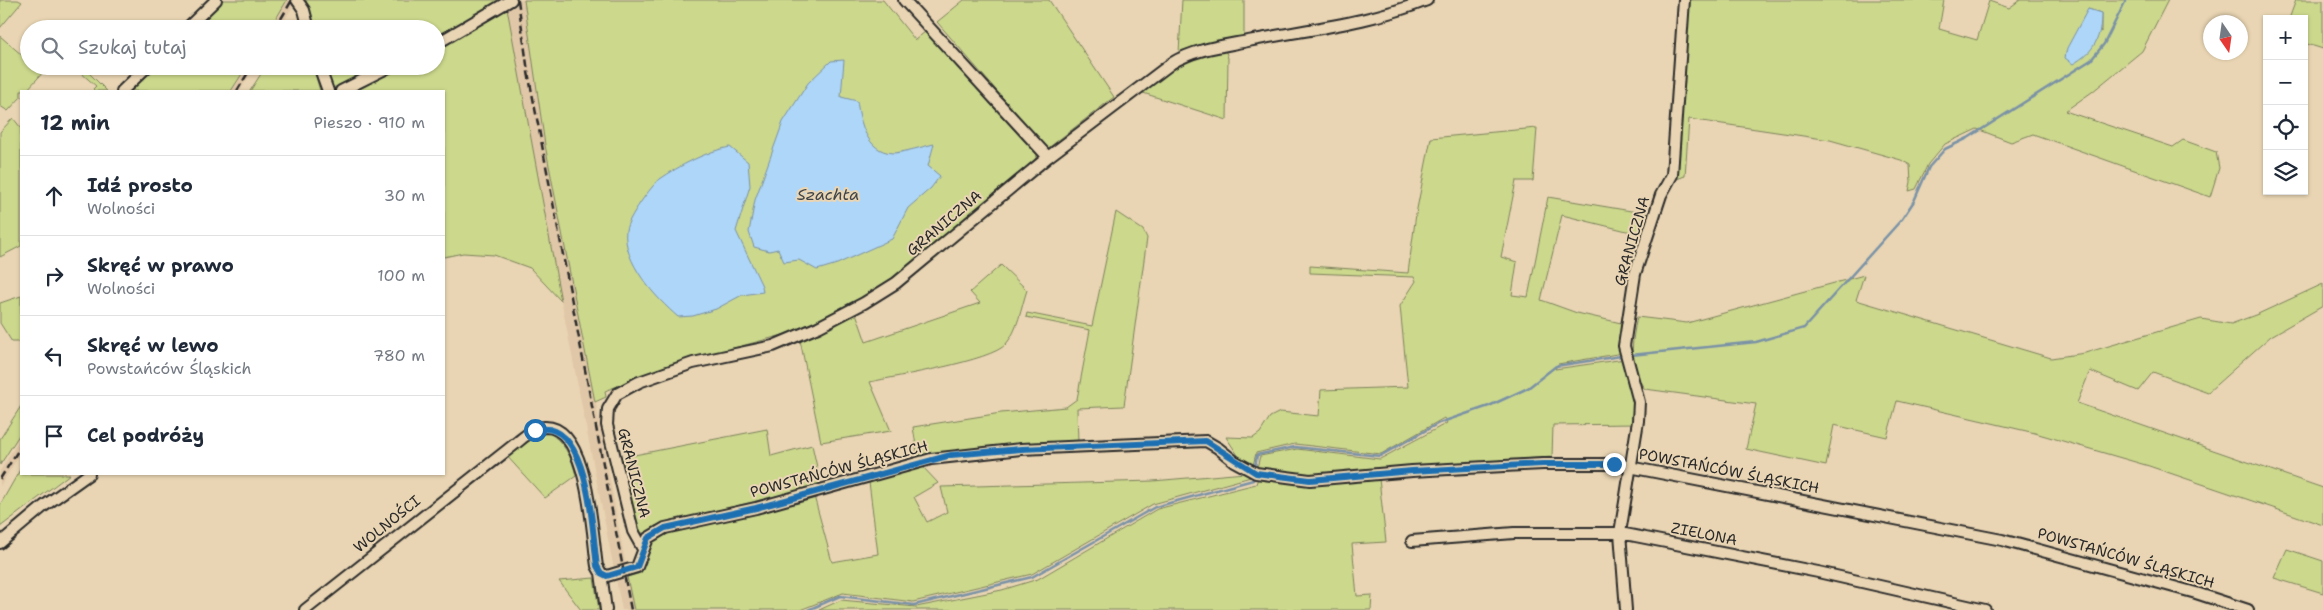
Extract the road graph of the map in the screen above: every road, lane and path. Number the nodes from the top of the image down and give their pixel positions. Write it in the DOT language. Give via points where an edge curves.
graph roads {
  1 [pos="216,0"];
  2 [pos="296,0"];
  3 [pos="511,0"];
  4 [pos="904,0"];
  5 [pos="1427,0"];
  6 [pos="1684,0"];
  7 [pos="195,20"];
  8 [pos="307,20"];
  9 [pos="445,39"];
  10 [pos="139,75"];
  11 [pos="322,75"];
  12 [pos="373,75"];
  13 [pos="123,90"];
  14 [pos="328,90"];
  15 [pos="343,90"];
  16 [pos="1048,156"];
  17 [pos="1631,468"];
  18 [pos="88,475"];
  19 [pos="1620,533"];
  20 [pos="1412,541"];
  21 [pos="0,543"];
  22 [pos="643,549"];
  23 [pos="604,574"];
  24 [pos="305,610"];
  25 [pos="606,610"];
  26 [pos="1626,610"];
  27 [pos="1985,610"];
  28 [pos="2248,610"];
  1 -- 7 [label="street"];
  2 -- 8 [label="street"];
  3 -- 9 [label="street"];
  4 -- 16 [label="street"];
  5 -- 16 [label="street, GRANICZNA" via="1341,25 1184,56"];
  6 -- 17 [label="street, GRANICZNA" via="1672,175 1661,195 1635,274 1624,346 1639,402"];
  10 -- 13 [label="street"];
  11 -- 14 [label="street"];
  12 -- 15 [label="street"];
  16 -- 22 [label="street, GRANICZNA" via="896,283 864,303 818,328 773,346 692,363 631,385 617,394 608,409 607,425 631,525"];
  17 -- 19 [label="street, GRANICZNA"];
  17 -- 22 [label="street, POWSTAŃCÓW ŚLĄSKICH" via="1614,464 1543,464 1310,480 1256,473 1206,441 1021,449 931,459 766,505 665,528 648,538"];
  17 -- 28 [label="street, POWSTAŃCÓW ŚLĄSKICH" via="2002,540 2196,592"];
  18 -- 21 [label="street"];
  19 -- 20 [label="street, ZIELONA" via="1514,534"];
  19 -- 26 [label="street, GRANICZNA"];
  19 -- 27 [label="street, ZIELONA" via="1818,572"];
  22 -- 23 [label="street, POWSTAŃCÓW ŚLĄSKICH" via="637,567"];
  23 -- 24 [label="street, WOLNOŚCI" via="597,566 590,502 582,471 561,433 543,427 515,444"];
  23 -- 25 [label="street"];
}
